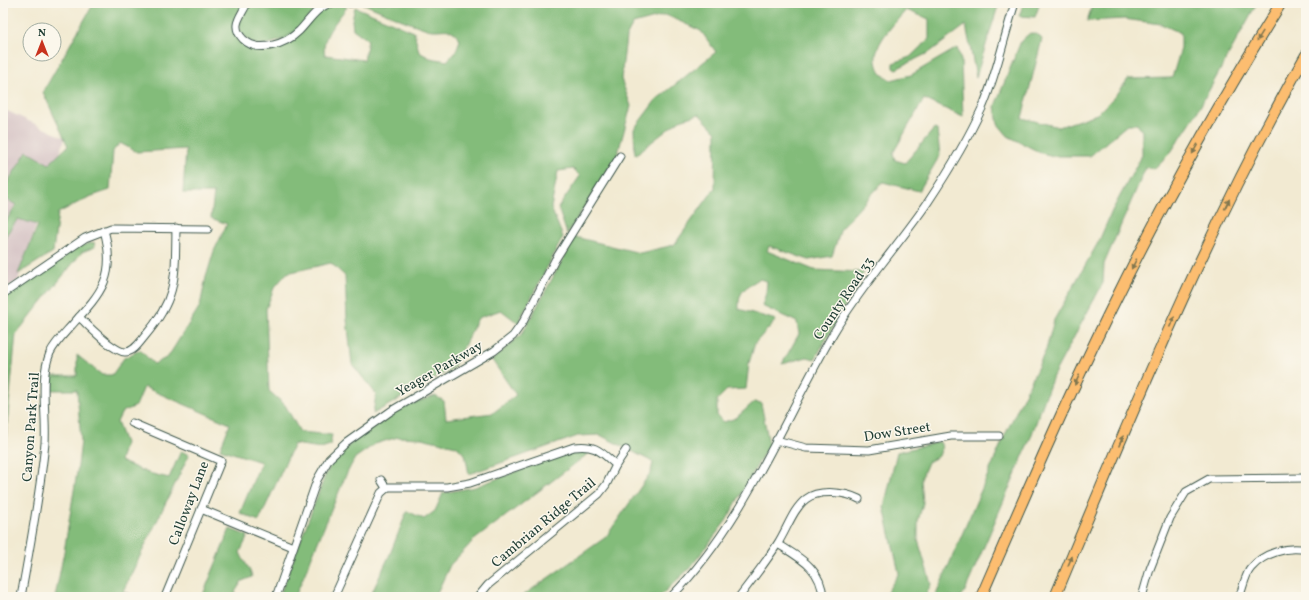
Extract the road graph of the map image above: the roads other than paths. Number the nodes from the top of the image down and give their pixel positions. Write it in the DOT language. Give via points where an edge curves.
graph roads {
  1 [pos="247,3"];
  2 [pos="332,3"];
  3 [pos="1015,3"];
  4 [pos="1281,3"];
  5 [pos="1306,55"];
  6 [pos="620,156"];
  7 [pos="176,228"];
  8 [pos="208,229"];
  9 [pos="104,230"];
  10 [pos="3,294"];
  11 [pos="79,317"];
  12 [pos="132,423"];
  13 [pos="999,436"];
  14 [pos="776,440"];
  15 [pos="626,450"];
  16 [pos="616,465"];
  17 [pos="1306,478"];
  18 [pos="381,480"];
  19 [pos="386,488"];
  20 [pos="859,499"];
  21 [pos="201,508"];
  22 [pos="778,544"];
  23 [pos="294,547"];
  24 [pos="1306,550"];
  25 [pos="21,597"];
  26 [pos="165,597"];
  27 [pos="276,597"];
  28 [pos="334,597"];
  29 [pos="478,597"];
  30 [pos="671,597"];
  31 [pos="739,597"];
  32 [pos="823,597"];
  33 [pos="981,597"];
  34 [pos="1055,597"];
  35 [pos="1142,597"];
  36 [pos="1239,597"];
  1 -- 2 [label="street" via="236,28 248,43 263,47 294,35 320,9"];
  3 -- 14 [label="street, County Road 33" via="988,91 976,119 928,202 853,302"];
  4 -- 33 [label="highway, one-way" via="1187,162 1116,300"];
  34 -- 5 [label="highway, one-way" via="1196,270 1237,184"];
  6 -- 23 [label="street, Yeager Parkway" via="555,260 518,331 494,351 400,405 335,452 320,474"];
  7 -- 8 [label="street"];
  7 -- 9 [label="street" via="126,226"];
  7 -- 11 [label="street" via="176,266 171,295 159,320 136,347 129,351 116,349"];
  9 -- 10 [label="street" via="75,244"];
  9 -- 11 [label="street, Canyon Park Trail" via="110,258 108,274 101,289"];
  11 -- 25 [label="street, Canyon Park Trail" via="55,345 48,361 44,389 46,416 43,460"];
  12 -- 21 [label="street, Calloway Lane" via="221,461"];
  13 -- 14 [label="street, Dow Street" via="951,436 869,450 806,448"];
  14 -- 30 [label="street, County Road 33" via="732,521 700,565"];
  15 -- 16 [label="street, Cambrian Ridge Trail"];
  16 -- 19 [label="street" via="597,450 586,446 574,447 466,484 448,487"];
  16 -- 29 [label="street, Cambrian Ridge Trail" via="599,494 488,585"];
  17 -- 35 [label="street" via="1210,479 1186,492 1170,518"];
  18 -- 19 [label="street"];
  19 -- 28 [label="street" via="381,493"];
  20 -- 22 [label="street" via="837,494 810,497 798,509"];
  21 -- 23 [label="street"];
  21 -- 26 [label="street, Calloway Lane"];
  22 -- 31 [label="street"];
  22 -- 32 [label="street" via="812,566 821,584"];
  23 -- 27 [label="street, Yeager Parkway"];
  24 -- 36 [label="street" via="1295,548 1269,554 1250,568"];
}
